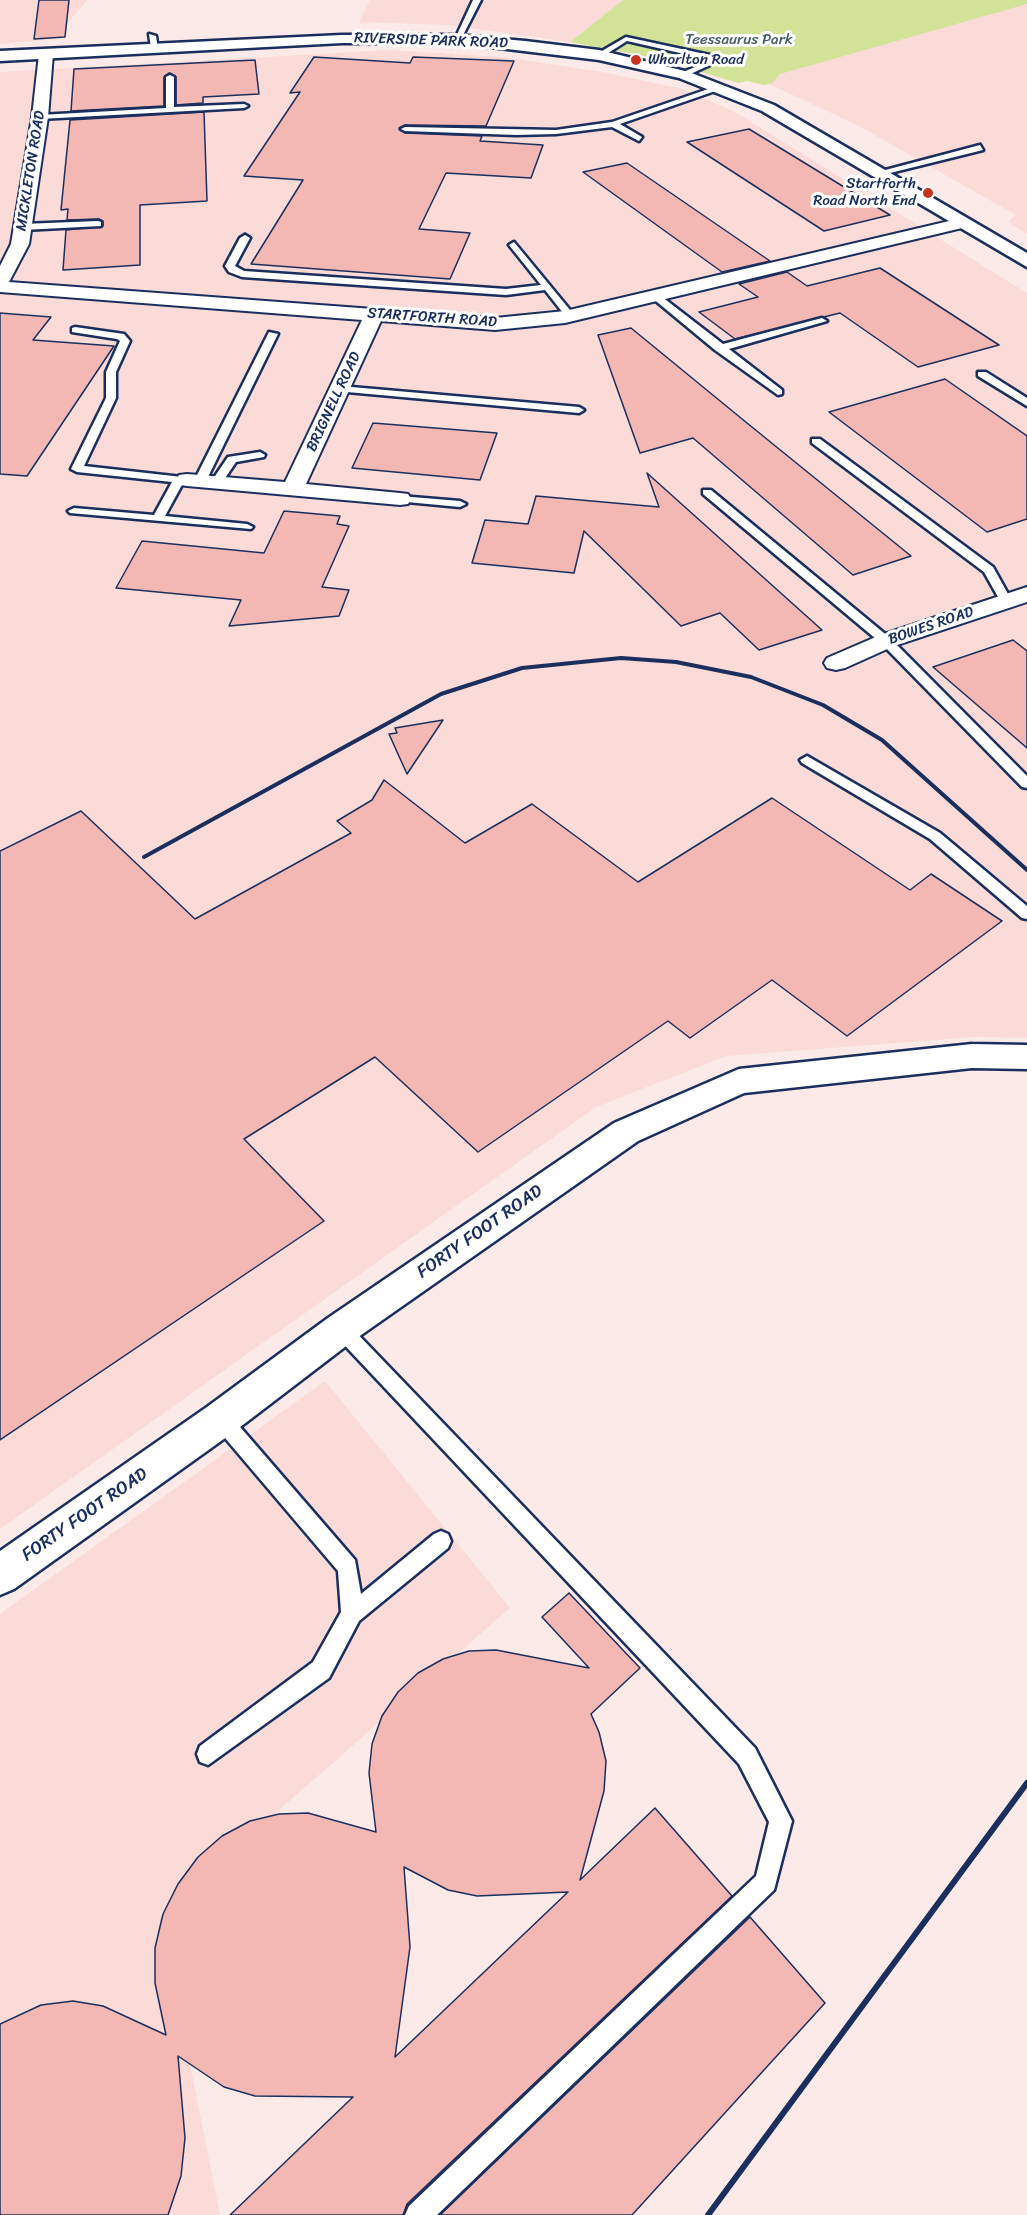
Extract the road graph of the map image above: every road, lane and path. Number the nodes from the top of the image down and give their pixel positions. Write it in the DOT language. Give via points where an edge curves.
graph roads {
  1 [pos="477,0"];
  2 [pos="457,39"];
  3 [pos="46,54"];
  4 [pos="0,56"];
  5 [pos="599,56"];
  6 [pos="684,75"];
  7 [pos="170,77"];
  8 [pos="720,88"];
  9 [pos="244,106"];
  10 [pos="170,110"];
  11 [pos="40,117"];
  12 [pos="613,124"];
  13 [pos="405,129"];
  14 [pos="639,139"];
  15 [pos="980,148"];
  16 [pos="878,173"];
  17 [pos="962,223"];
  18 [pos="98,224"];
  19 [pos="23,227"];
  20 [pos="245,238"];
  21 [pos="514,245"];
  22 [pos="1027,261"];
  23 [pos="0,285"];
  24 [pos="547,287"];
  25 [pos="654,295"];
  26 [pos="374,315"];
  27 [pos="570,316"];
  28 [pos="822,321"];
  29 [pos="75,330"];
  30 [pos="273,334"];
  31 [pos="719,348"];
  32 [pos="982,374"];
  33 [pos="340,389"];
  34 [pos="778,392"];
  35 [pos="1027,403"];
  36 [pos="579,410"];
  37 [pos="816,441"];
  38 [pos="260,456"];
  39 [pos="196,480"];
  40 [pos="293,489"];
  41 [pos="707,492"];
  42 [pos="400,499"];
  43 [pos="460,504"];
  44 [pos="74,511"];
  45 [pos="158,519"];
  46 [pos="247,527"];
  47 [pos="1016,598"];
  48 [pos="1027,618"];
  49 [pos="886,642"];
  50 [pos="836,663"];
  51 [pos="807,760"];
  52 [pos="1027,784"];
  53 [pos="1027,914"];
  54 [pos="1027,1057"];
  55 [pos="341,1329"];
  56 [pos="221,1419"];
  57 [pos="441,1540"];
  58 [pos="0,1575"];
  59 [pos="352,1614"];
  60 [pos="208,1754"];
  61 [pos="418,2215"];
  1 -- 2 [label="lane"];
  2 -- 3 [label="street, RIVERSIDE PARK ROAD" via="154,42"];
  2 -- 5 [label="street, RIVERSIDE PARK ROAD"];
  3 -- 4 [label="street, RIVERSIDE PARK ROAD"];
  3 -- 11 [label="street, MICKLETON ROAD"];
  5 -- 6 [label="street, RIVERSIDE PARK ROAD"];
  5 -- 6 [label="lane" via="626,39 719,59"];
  6 -- 8 [label="street, RIVERSIDE PARK ROAD"];
  7 -- 10 [label="lane"];
  8 -- 12 [label="lane"];
  8 -- 16 [label="street, RIVERSIDE PARK ROAD" via="768,108"];
  9 -- 10 [label="lane"];
  10 -- 11 [label="lane"];
  11 -- 19 [label="street, MICKLETON ROAD"];
  12 -- 13 [label="lane" via="516,133"];
  12 -- 14 [label="lane"];
  15 -- 16 [label="lane"];
  16 -- 17 [label="street, RIVERSIDE PARK ROAD"];
  17 -- 22 [label="street, RIVERSIDE PARK ROAD"];
  17 -- 25 [label="street, STARTFORTH ROAD"];
  18 -- 19 [label="lane"];
  19 -- 23 [label="street, MICKLETON ROAD" via="20,244"];
  20 -- 24 [label="lane" via="230,266 242,274 506,292"];
  21 -- 24 [label="lane"];
  23 -- 26 [label="street, STARTFORTH ROAD"];
  24 -- 27 [label="lane"];
  25 -- 27 [label="street, STARTFORTH ROAD"];
  25 -- 31 [label="lane"];
  26 -- 27 [label="street, STARTFORTH ROAD" via="495,324"];
  26 -- 33 [label="street, BRIGNELL ROAD"];
  28 -- 31 [label="lane"];
  29 -- 39 [label="lane" via="120,336 125,341 111,372 111,398 77,469"];
  30 -- 39 [label="lane"];
  31 -- 34 [label="lane"];
  32 -- 35 [label="lane"];
  33 -- 36 [label="lane"];
  33 -- 40 [label="street, BRIGNELL ROAD"];
  37 -- 47 [label="lane" via="988,570"];
  38 -- 39 [label="lane" via="232,459"];
  39 -- 40 [label="street"];
  39 -- 45 [label="lane"];
  40 -- 42 [label="street"];
  41 -- 49 [label="lane"];
  42 -- 43 [label="lane"];
  44 -- 45 [label="lane"];
  45 -- 46 [label="lane"];
  47 -- 48 [label="street"];
  47 -- 49 [label="street, BOWES ROAD"];
  49 -- 50 [label="street, BOWES ROAD"];
  49 -- 52 [label="lane"];
  51 -- 53 [label="lane" via="935,836"];
  54 -- 55 [label="street, FORTY FOOT ROAD" via="972,1056 739,1081 626,1132"];
  55 -- 56 [label="street, FORTY FOOT ROAD"];
  55 -- 61 [label="lane" via="747,1756 781,1821 766,1882"];
  56 -- 58 [label="street, FORTY FOOT ROAD"];
  56 -- 59 [label="lane" via="348,1567"];
  57 -- 59 [label="lane"];
  59 -- 60 [label="lane" via="321,1670"];
}
